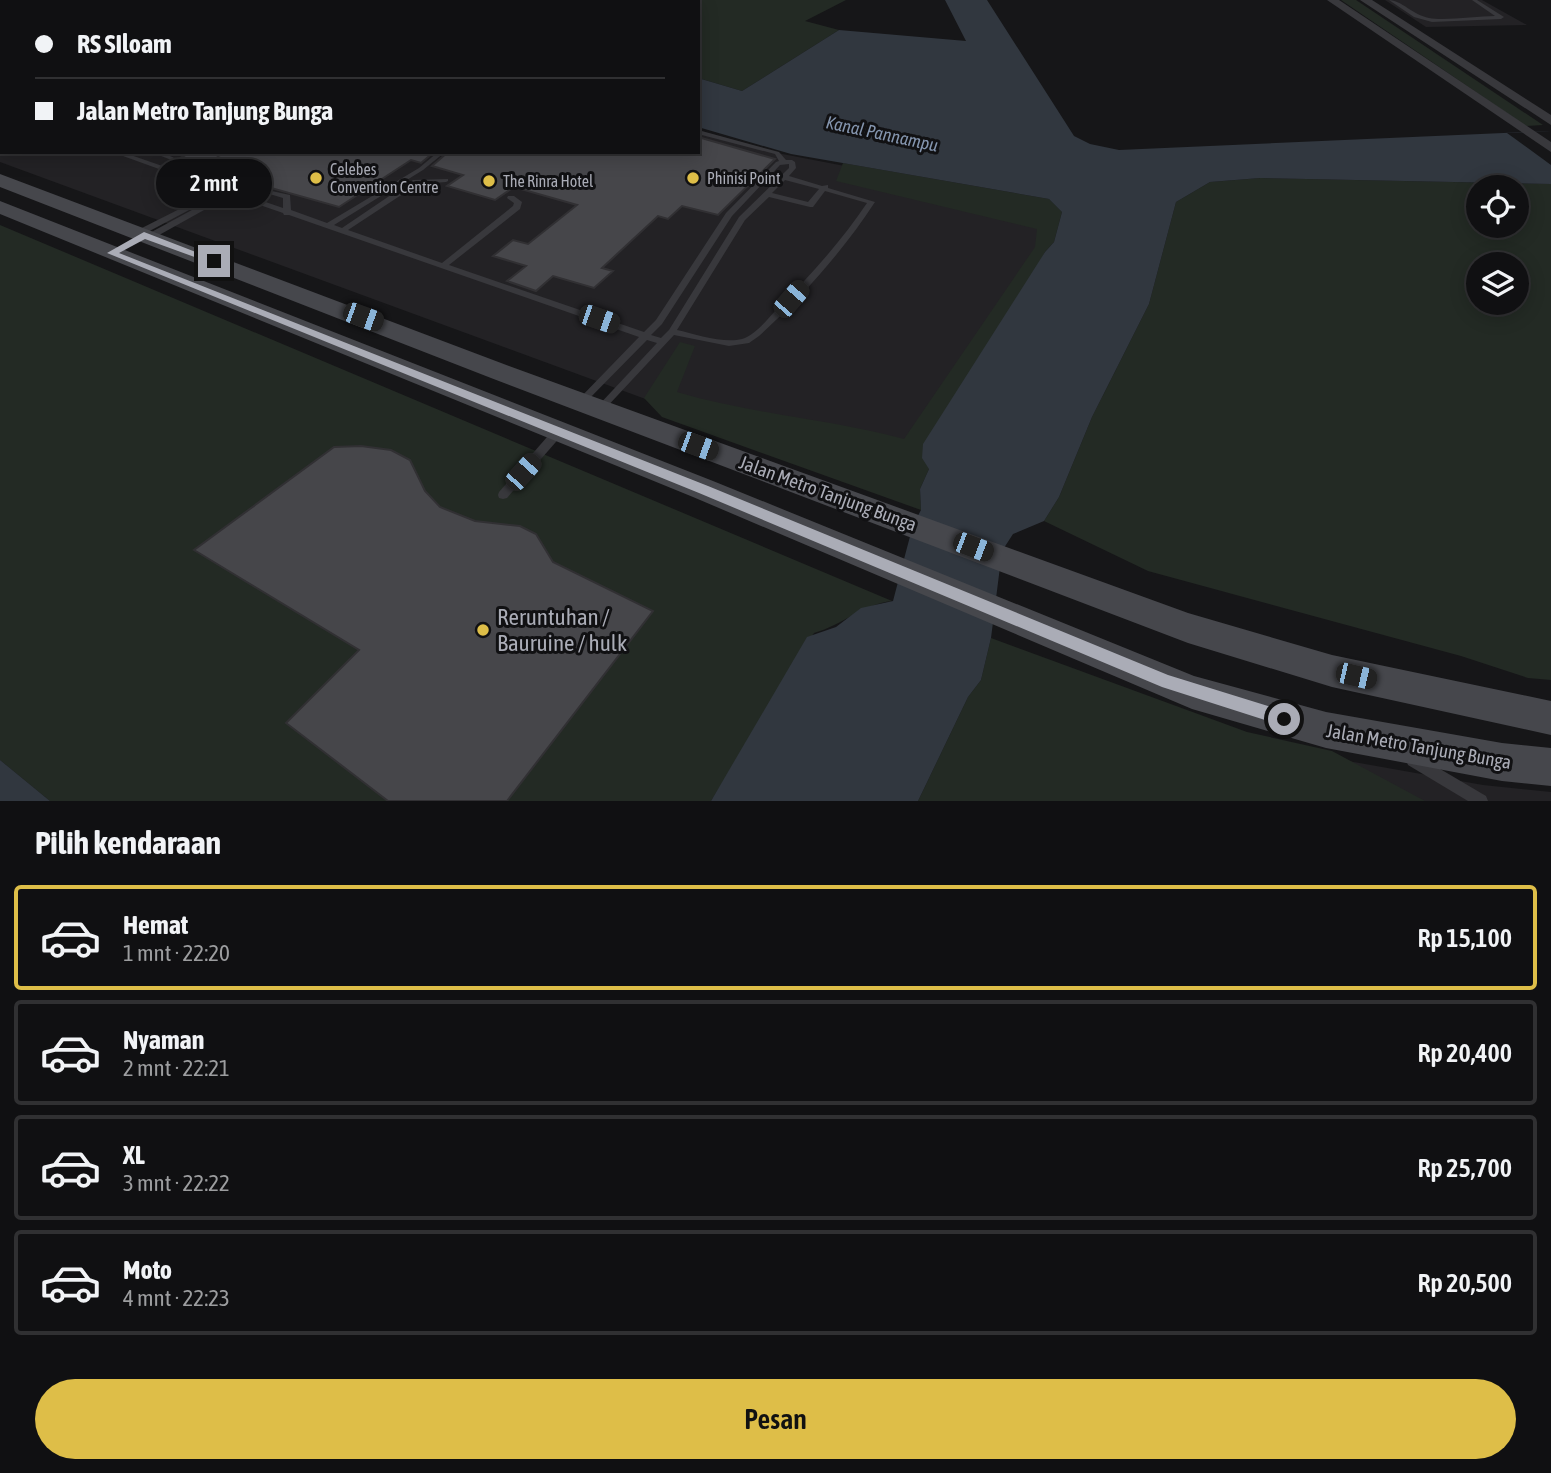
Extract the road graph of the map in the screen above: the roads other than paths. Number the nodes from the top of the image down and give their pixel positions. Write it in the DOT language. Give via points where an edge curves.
graph roads {
  1 [pos="1332,0"];
  2 [pos="1365,0"];
  3 [pos="1391,0"];
  4 [pos="1474,0"];
  5 [pos="1406,9"];
  6 [pos="1381,10"];
  7 [pos="1551,121"];
  8 [pos="700,133"];
  9 [pos="1551,148"];
  10 [pos="120,154"];
  11 [pos="160,154"];
  12 [pos="439,154"];
  13 [pos="176,160"];
  14 [pos="783,161"];
  15 [pos="198,167"];
  16 [pos="783,177"];
  17 [pos="0,180"];
  18 [pos="446,180"];
  19 [pos="244,183"];
  20 [pos="825,187"];
  21 [pos="225,192"];
  22 [pos="267,192"];
  23 [pos="767,194"];
  24 [pos="511,198"];
  25 [pos="0,207"];
  26 [pos="287,213"];
  27 [pos="327,226"];
  28 [pos="342,231"];
  29 [pos="144,235"];
  30 [pos="709,244"];
  31 [pos="724,247"];
  32 [pos="112,253"];
  33 [pos="444,265"];
  34 [pos="672,332"];
  35 [pos="646,335"];
  36 [pos="663,342"];
  37 [pos="591,406"];
  38 [pos="558,432"];
  39 [pos="503,495"];
  40 [pos="892,568"];
  41 [pos="1011,618"];
  42 [pos="1551,718"];
  43 [pos="1379,738"];
  44 [pos="1551,767"];
  45 [pos="1481,801"];
  1 -- 9 [label="street"];
  2 -- 6 [label="street"];
  3 -- 5 [label="lane"];
  4 -- 5 [label="lane" via="1501,17 1432,20"];
  5 -- 6 [label="lane"];
  6 -- 7 [label="street"];
  8 -- 14 [label="lane" via="777,153"];
  10 -- 21 [label="lane"];
  11 -- 13 [label="lane"];
  12 -- 27 [label="lane"];
  14 -- 16 [label="lane" via="794,165"];
  14 -- 30 [label="lane" via="729,215"];
  15 -- 19 [label="lane"];
  16 -- 20 [label="lane"];
  16 -- 23 [label="lane"];
  17 -- 29 [label="main road, Jalan Metro Tanjung Bunga"];
  18 -- 28 [label="lane" via="416,182"];
  20 -- 23 [label="lane" via="810,205"];
  20 -- 34 [label="lane" via="871,202 754,338 729,342"];
  21 -- 26 [label="lane"];
  21 -- 29 [label="lane"];
  22 -- 26 [label="lane" via="287,197"];
  23 -- 31 [label="lane" via="742,219"];
  24 -- 33 [label="lane" via="517,206"];
  25 -- 32 [label="main road, Jalan Metro Tanjung Bunga"];
  26 -- 27 [label="lane"];
  27 -- 28 [label="lane"];
  28 -- 33 [label="lane"];
  29 -- 32 [label="main road"];
  29 -- 37 [label="main road, Jalan Metro Tanjung Bunga"];
  30 -- 31 [label="lane"];
  30 -- 35 [label="lane"];
  31 -- 34 [label="lane"];
  32 -- 38 [label="main road, Jalan Metro Tanjung Bunga"];
  33 -- 35 [label="lane"];
  34 -- 36 [label="lane"];
  35 -- 36 [label="lane"];
  35 -- 37 [label="lane"];
  36 -- 37 [label="lane"];
  37 -- 42 [label="main road, Jalan Metro Tanjung Bunga" via="1188,628 1332,671"];
  38 -- 39 [label="lane"];
  38 -- 40 [label="main road, Jalan Metro Tanjung Bunga"];
  40 -- 41 [label="main road, Jalan Metro Tanjung Bunga"];
  41 -- 43 [label="main road, Jalan Metro Tanjung Bunga" via="1192,692 1326,730"];
  43 -- 44 [label="main road, Jalan Metro Tanjung Bunga"];
  43 -- 45 [label="lane"];
}
